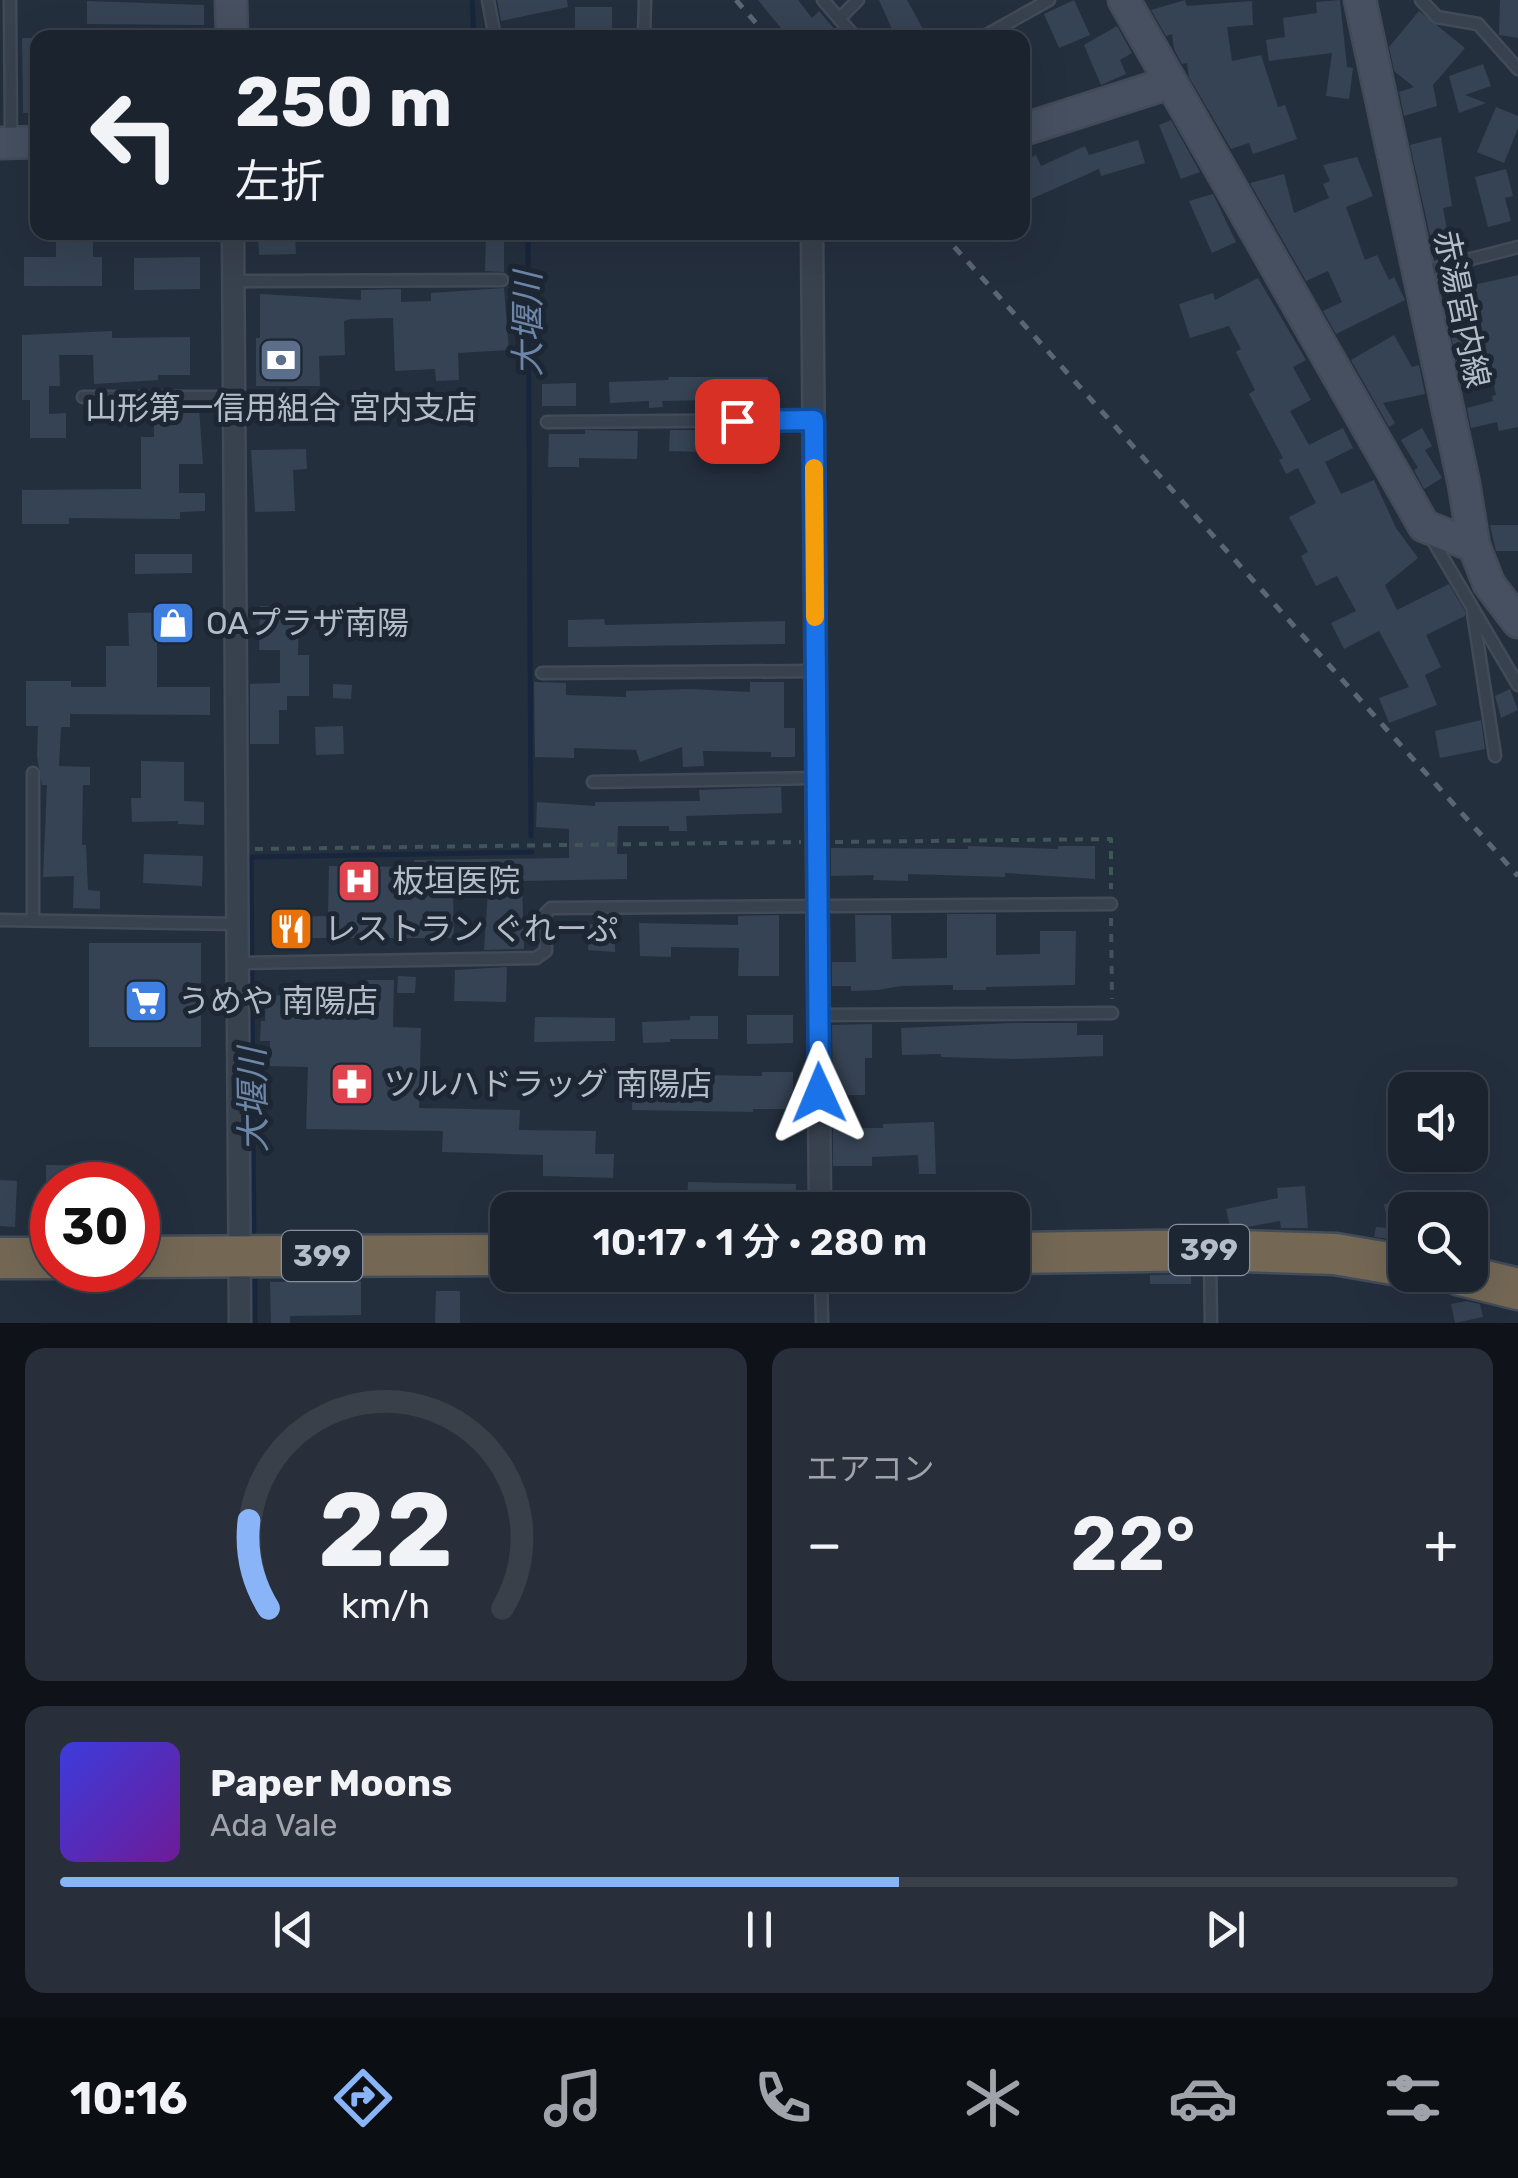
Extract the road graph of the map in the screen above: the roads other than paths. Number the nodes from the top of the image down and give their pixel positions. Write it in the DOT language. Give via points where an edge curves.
graph roads {
  1 [pos="10,0"];
  2 [pos="231,0"];
  3 [pos="488,0"];
  4 [pos="644,0"];
  5 [pos="823,0"];
  6 [pos="858,0"];
  7 [pos="1049,0"];
  8 [pos="1124,0"];
  9 [pos="1360,0"];
  10 [pos="1420,0"];
  11 [pos="839,18"];
  12 [pos="232,30"];
  13 [pos="493,30"];
  14 [pos="644,30"];
  15 [pos="849,30"];
  16 [pos="996,30"];
  17 [pos="1518,69"];
  18 [pos="1169,84"];
  19 [pos="1030,127"];
  20 [pos="16,143"];
  21 [pos="233,240"];
  22 [pos="812,240"];
  23 [pos="1518,247"];
  24 [pos="1418,272"];
  25 [pos="502,280"];
  26 [pos="232,281"];
  27 [pos="82,397"];
  28 [pos="234,397"];
  29 [pos="814,420"];
  30 [pos="547,422"];
  31 [pos="1424,526"];
  32 [pos="1474,546"];
  33 [pos="1472,608"];
  34 [pos="1518,622"];
  35 [pos="816,671"];
  36 [pos="542,673"];
  37 [pos="1518,685"];
  38 [pos="1495,756"];
  39 [pos="32,773"];
  40 [pos="816,778"];
  41 [pos="593,782"];
  42 [pos="1111,904"];
  43 [pos="817,906"];
  44 [pos="0,920"];
  45 [pos="34,920"];
  46 [pos="237,924"];
  47 [pos="238,962"];
  48 [pos="1112,1013"];
  49 [pos="818,1014"];
  50 [pos="820,1192"];
  51 [pos="1210,1250"];
  52 [pos="1030,1253"];
  53 [pos="240,1256"];
  54 [pos="490,1256"];
  55 [pos="160,1257"];
  56 [pos="0,1258"];
  57 [pos="30,1258"];
  58 [pos="1388,1263"];
  59 [pos="1488,1282"];
  60 [pos="1518,1289"];
  61 [pos="821,1292"];
  62 [pos="240,1323"];
  63 [pos="822,1323"];
  64 [pos="1211,1323"];
  1 -- 20 [label="lane"];
  2 -- 12 [label="street"];
  3 -- 13 [label="lane"];
  4 -- 14 [label="lane"];
  5 -- 11 [label="lane"];
  6 -- 11 [label="lane"];
  7 -- 16 [label="lane"];
  8 -- 18 [label="street"];
  9 -- 24 [label="street, 赤湯宮内線"];
  10 -- 17 [label="lane" via="1437,18 1478,24"];
  11 -- 15 [label="lane"];
  18 -- 19 [label="street"];
  18 -- 31 [label="street"];
  21 -- 26 [label="street"];
  22 -- 29 [label="street"];
  23 -- 24 [label="lane"];
  24 -- 32 [label="street, 赤湯宮内線"];
  25 -- 26 [label="lane"];
  26 -- 28 [label="street"];
  27 -- 28 [label="lane"];
  28 -- 46 [label="street"];
  29 -- 30 [label="lane"];
  29 -- 35 [label="street"];
  31 -- 32 [label="street"];
  31 -- 33 [label="lane"];
  32 -- 34 [label="street, 赤湯宮内線" via="1489,584"];
  33 -- 37 [label="lane"];
  33 -- 38 [label="lane"];
  35 -- 36 [label="lane"];
  35 -- 40 [label="street"];
  39 -- 45 [label="lane"];
  40 -- 41 [label="lane"];
  40 -- 43 [label="street"];
  42 -- 43 [label="lane"];
  43 -- 47 [label="lane" via="551,908 545,914 546,951 536,958"];
  43 -- 49 [label="street"];
  44 -- 45 [label="lane"];
  45 -- 46 [label="lane"];
  46 -- 47 [label="street"];
  47 -- 53 [label="street"];
  48 -- 49 [label="lane"];
  49 -- 50 [label="street"];
  51 -- 52 [label="highway, 399"];
  51 -- 58 [label="highway, 399" via="1335,1254"];
  51 -- 64 [label="lane"];
  53 -- 54 [label="highway, 399"];
  53 -- 55 [label="highway, 399"];
  53 -- 62 [label="street"];
  56 -- 57 [label="highway"];
  59 -- 60 [label="highway"];
  61 -- 63 [label="lane"];
}
